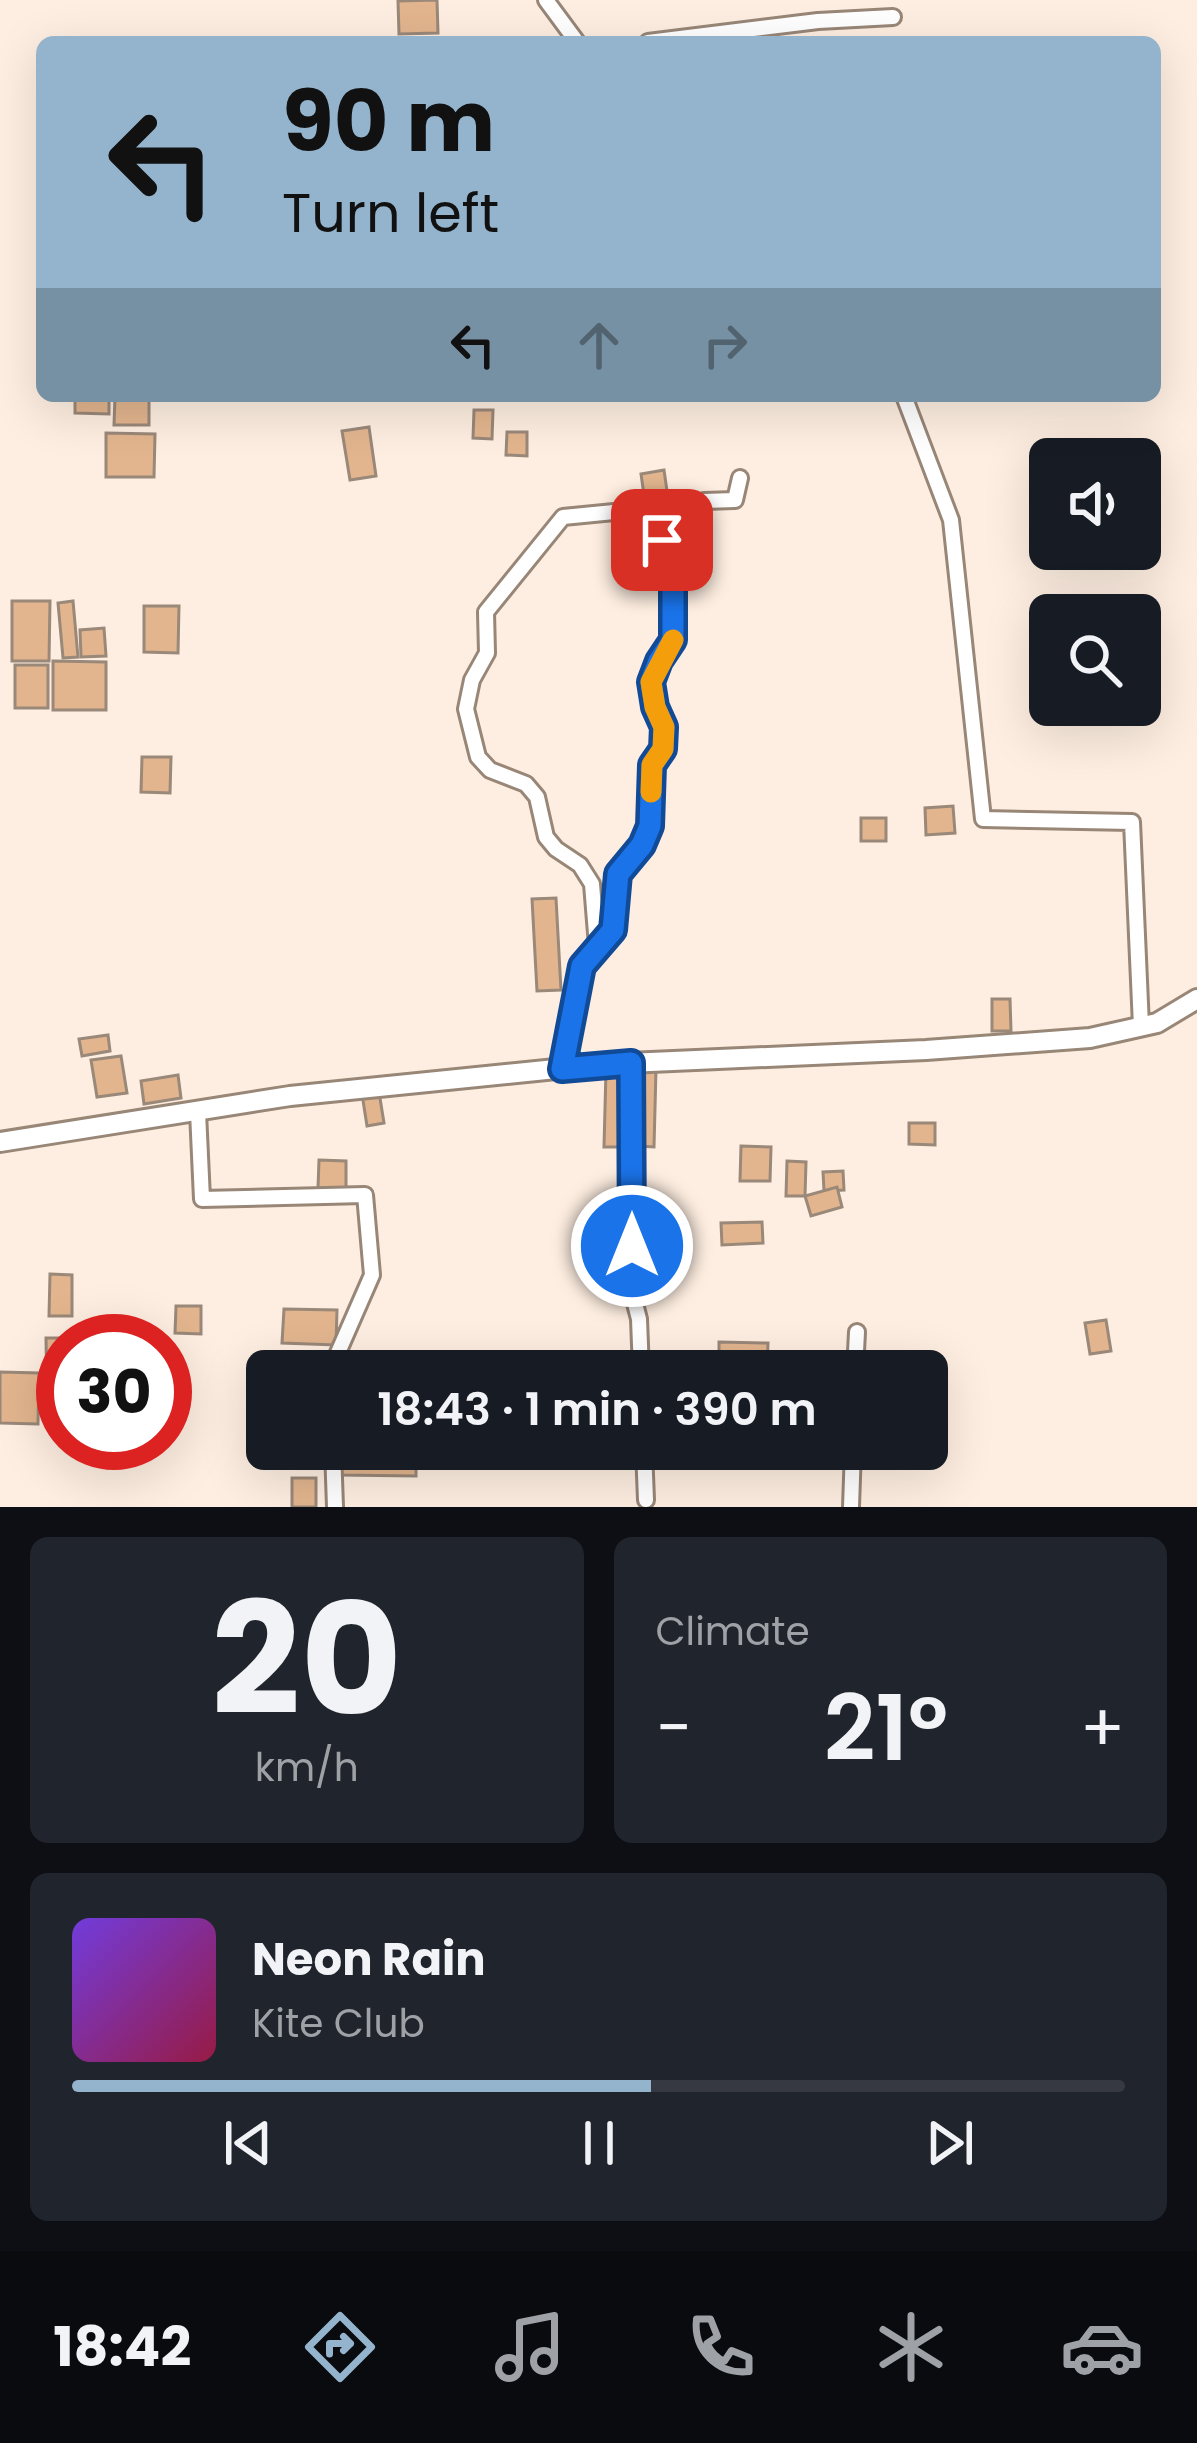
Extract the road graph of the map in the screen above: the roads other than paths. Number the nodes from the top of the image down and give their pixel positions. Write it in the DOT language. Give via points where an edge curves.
graph roads {
  1 [pos="546,0"];
  2 [pos="893,17"];
  3 [pos="573,36"];
  4 [pos="697,36"];
  5 [pos="906,402"];
  6 [pos="740,478"];
  7 [pos="675,513"];
  8 [pos="597,946"];
  9 [pos="1197,1000"];
  10 [pos="1142,1026"];
  11 [pos="631,1063"];
  12 [pos="562,1069"];
  13 [pos="198,1112"];
  14 [pos="0,1142"];
  15 [pos="857,1332"];
  16 [pos="339,1350"];
  17 [pos="640,1350"];
  18 [pos="856,1350"];
  19 [pos="334,1470"];
  20 [pos="645,1470"];
  21 [pos="852,1470"];
  22 [pos="646,1500"];
  23 [pos="335,1507"];
  24 [pos="851,1507"];
  1 -- 3 [label="street"];
  2 -- 4 [label="street"];
  5 -- 10 [label="street" via="951,520 983,819 1132,822"];
  6 -- 7 [label="street" via="735,500"];
  7 -- 8 [label="street" via="662,540 673,582 673,640 651,682 664,727 652,765 650,826 618,874 613,930"];
  7 -- 8 [label="street" via="563,517 486,612 487,653 466,709 478,758 526,784 546,837 592,884"];
  8 -- 12 [label="street" via="582,966"];
  9 -- 10 [label="main road"];
  10 -- 11 [label="main road" via="949,1049"];
  11 -- 12 [label="main road"];
  11 -- 17 [label="street" via="632,1292"];
  12 -- 13 [label="main road"];
  13 -- 14 [label="main road"];
  13 -- 16 [label="street" via="202,1199 365,1195 372,1275"];
  15 -- 18 [label="street"];
  19 -- 23 [label="street"];
  20 -- 22 [label="street"];
  21 -- 24 [label="street"];
}
